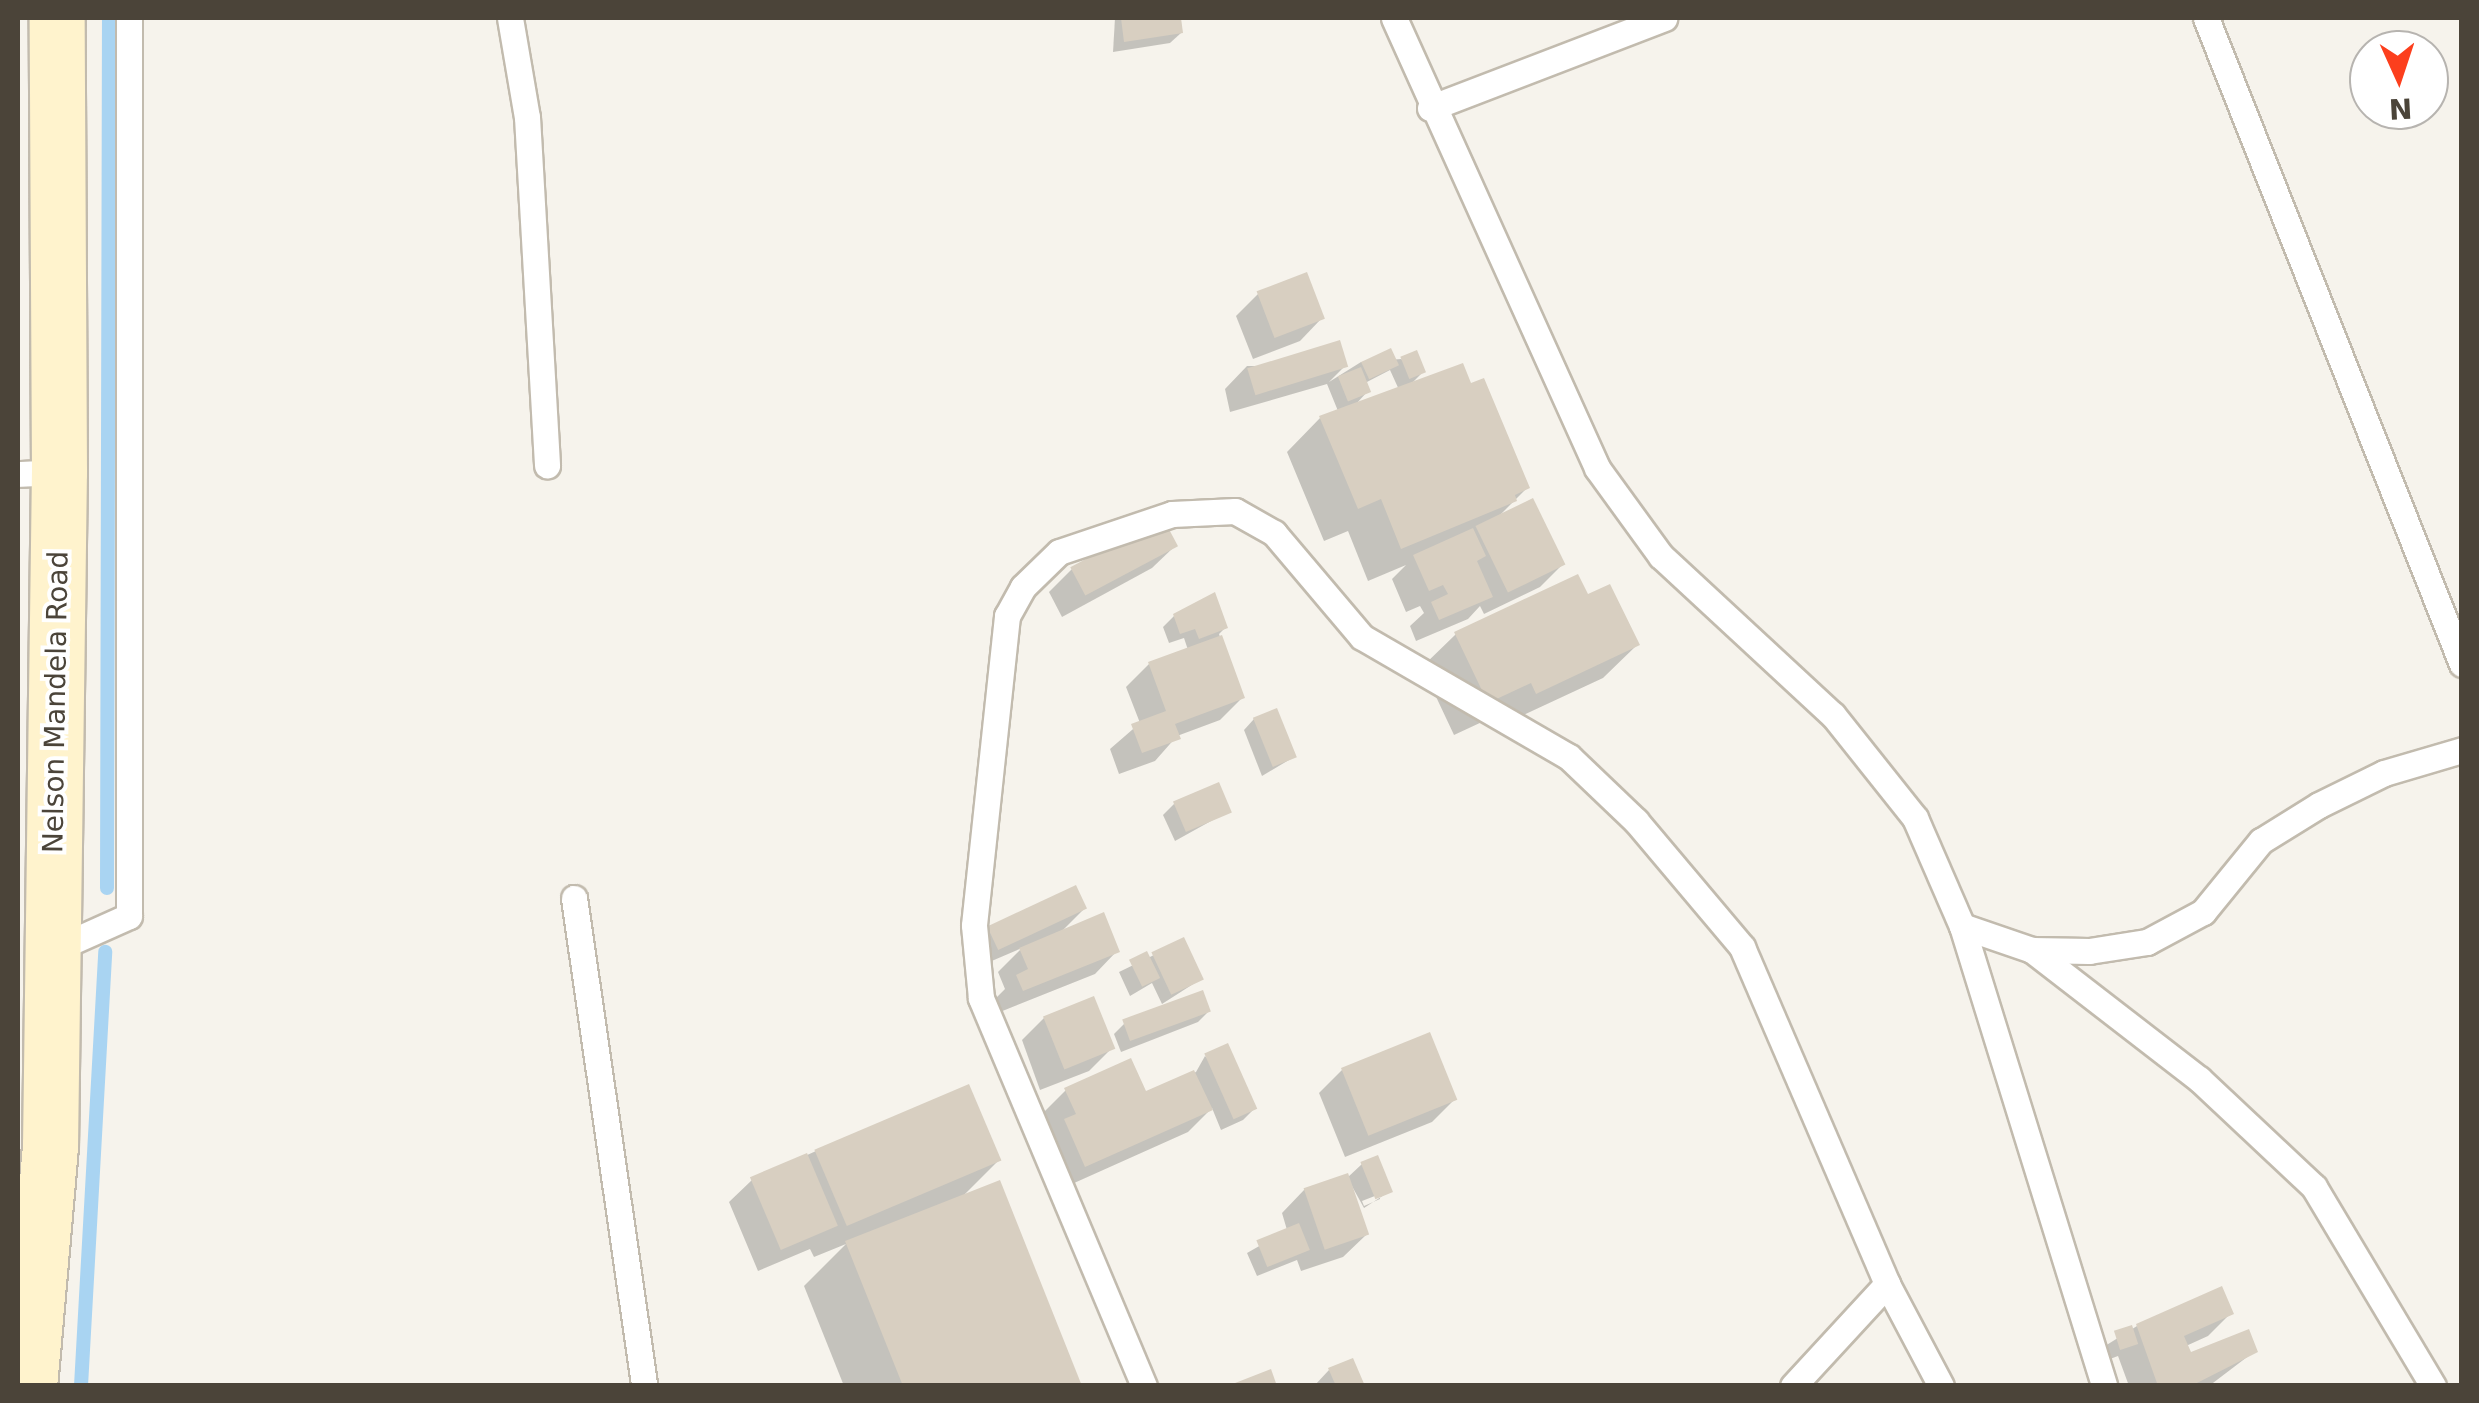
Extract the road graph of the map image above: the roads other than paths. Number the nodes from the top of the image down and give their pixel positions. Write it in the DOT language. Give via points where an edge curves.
graph roads {
  1 [pos="57,18"];
  2 [pos="129,18"];
  3 [pos="510,18"];
  4 [pos="1394,18"];
  5 [pos="1664,18"];
  6 [pos="2206,18"];
  7 [pos="1430,108"];
  8 [pos="547,465"];
  9 [pos="38,473"];
  10 [pos="2462,664"];
  11 [pos="2462,750"];
  12 [pos="574,898"];
  13 [pos="1962,926"];
  14 [pos="53,950"];
  15 [pos="2032,950"];
  16 [pos="1887,1284"];
  17 [pos="29,1386"];
  18 [pos="644,1386"];
  19 [pos="1144,1386"];
  20 [pos="1793,1386"];
  21 [pos="1941,1386"];
  22 [pos="2104,1386"];
  23 [pos="2433,1386"];
  1 -- 9 [label="main road, Nelson Mandela Road"];
  2 -- 14 [label="lane" via="129,916"];
  3 -- 8 [label="lane" via="527,117"];
  4 -- 7 [label="lane"];
  5 -- 7 [label="lane"];
  6 -- 10 [label="lane"];
  7 -- 13 [label="lane" via="1597,468 1661,556 1856,745 1914,818"];
  9 -- 14 [label="main road, Nelson Mandela Road"];
  11 -- 15 [label="lane" via="2384,773 2275,832 2203,912 2147,942"];
  12 -- 18 [label="lane"];
  13 -- 15 [label="lane"];
  13 -- 22 [label="lane"];
  14 -- 17 [label="main road, Nelson Mandela Road" via="50,1147"];
  15 -- 23 [label="lane" via="2199,1079 2314,1187"];
  16 -- 19 [label="lane" via="1742,948 1636,821 1568,757 1362,637 1274,534 1235,511 1172,514 1059,552 1024,587 1007,616 974,924 981,998"];
  16 -- 20 [label="lane"];
  16 -- 21 [label="lane"];
}
